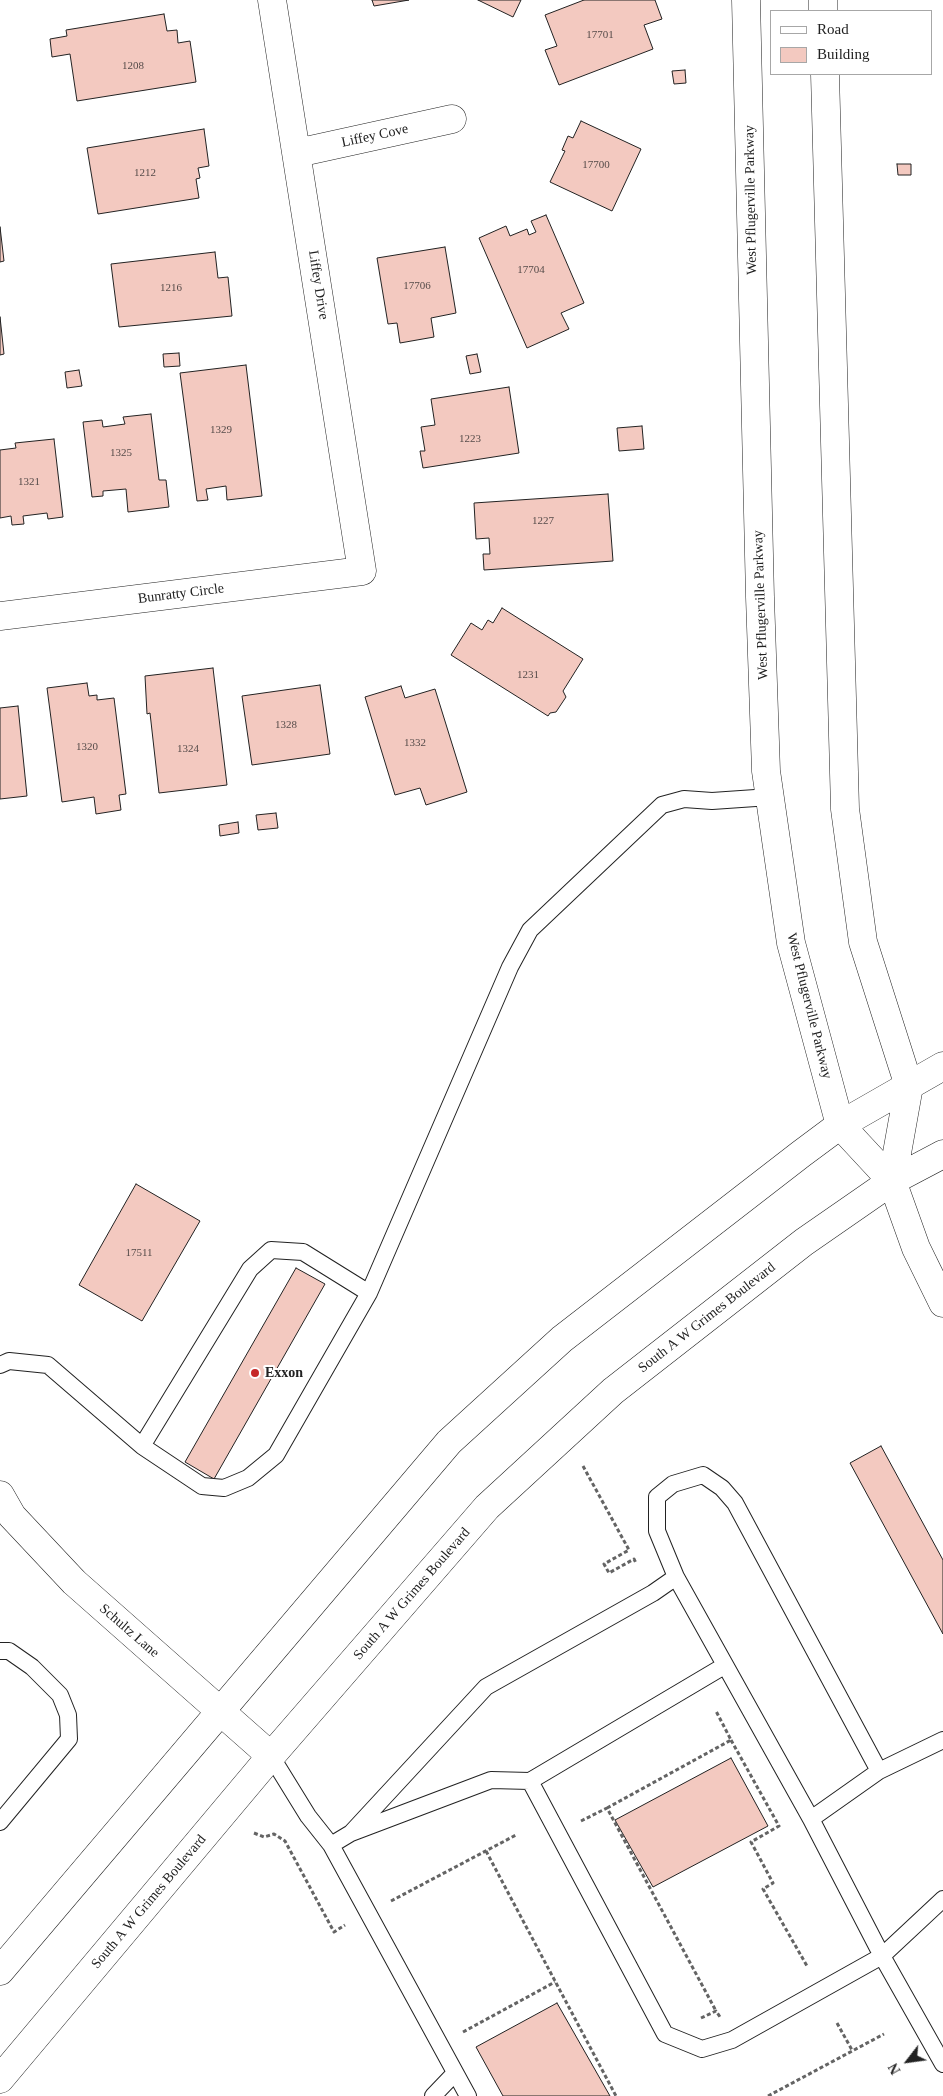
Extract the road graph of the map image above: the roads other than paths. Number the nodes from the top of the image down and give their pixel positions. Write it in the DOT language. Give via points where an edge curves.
graph roads {
  1 [pos="272,0"];
  2 [pos="746,0"];
  3 [pos="825,75"];
  4 [pos="452,119"];
  5 [pos="297,153"];
  6 [pos="362,571"];
  7 [pos="0,616"];
  8 [pos="770,797"];
  9 [pos="943,1066"];
  10 [pos="909,1086"];
  11 [pos="840,1125"];
  12 [pos="943,1154"];
  13 [pos="892,1181"];
  14 [pos="369,1293"];
  15 [pos="943,1303"];
  16 [pos="0,1365"];
  17 [pos="142,1446"];
  18 [pos="0,1495"];
  19 [pos="676,1577"];
  20 [pos="0,1651"];
  21 [pos="724,1666"];
  22 [pos="220,1712"];
  23 [pos="943,1740"];
  24 [pos="271,1756"];
  25 [pos="879,1772"];
  26 [pos="530,1781"];
  27 [pos="811,1819"];
  28 [pos="0,1822"];
  29 [pos="351,1833"];
  30 [pos="331,1845"];
  31 [pos="943,1899"];
  32 [pos="882,1956"];
  33 [pos="0,1971"];
  34 [pos="943,2064"];
  35 [pos="455,2073"];
  36 [pos="0,2079"];
  37 [pos="433,2096"];
  38 [pos="468,2096"];
  1 -- 5 [label="main road, Liffey Drive"];
  2 -- 8 [label="main road, West Pflugerville Parkway" via="760,597 766,771"];
  3 -- 10 [label="main road, West Pflugerville Parkway" via="846,809 863,942"];
  4 -- 5 [label="main road, Liffey Cove"];
  5 -- 6 [label="main road, Liffey Drive"];
  6 -- 7 [label="main road, Bunratty Circle"];
  8 -- 11 [label="main road, West Pflugerville Parkway" via="791,942"];
  8 -- 14 [label="lane" via="712,801 684,799 662,806 530,930 510,968"];
  9 -- 10 [label="main road"];
  10 -- 11 [label="main road"];
  10 -- 13 [label="main road, West Pflugerville Parkway"];
  11 -- 13 [label="main road, West Pflugerville Parkway"];
  11 -- 22 [label="main road" via="562,1339 449,1442"];
  12 -- 13 [label="main road, South A W Grimes Boulevard"];
  13 -- 15 [label="main road, West Pflugerville Parkway" via="916,1248"];
  13 -- 24 [label="main road, South A W Grimes Boulevard" via="804,1242 613,1391 494,1500"];
  14 -- 17 [label="lane" via="276,1455 248,1478 224,1488 202,1486"];
  14 -- 17 [label="lane" via="303,1252 271,1250 250,1269"];
  16 -- 17 [label="lane" via="9,1362 48,1365"];
  18 -- 22 [label="main road, Schultz Lane" via="12,1516 74,1582"];
  19 -- 21 [label="lane"];
  19 -- 25 [label="lane" via="657,1531 657,1497 673,1484 703,1475 722,1488 735,1503"];
  19 -- 29 [label="lane" via="486,1687"];
  20 -- 28 [label="lane" via="9,1651 32,1666 60,1695 68,1715 70,1739"];
  21 -- 26 [label="lane"];
  21 -- 27 [label="lane"];
  22 -- 24 [label="main road, Schultz Lane"];
  22 -- 33 [label="main road"];
  23 -- 25 [label="lane"];
  24 -- 30 [label="lane" via="308,1816"];
  24 -- 36 [label="main road, South A W Grimes Boulevard"];
  25 -- 27 [label="lane"];
  26 -- 29 [label="lane" via="491,1780"];
  26 -- 32 [label="lane" via="665,2034 702,2049 732,2040"];
  27 -- 32 [label="lane"];
  29 -- 30 [label="lane"];
  30 -- 35 [label="lane"];
  31 -- 32 [label="lane"];
  32 -- 34 [label="lane"];
  35 -- 37 [label="lane"];
  35 -- 38 [label="lane"];
}
